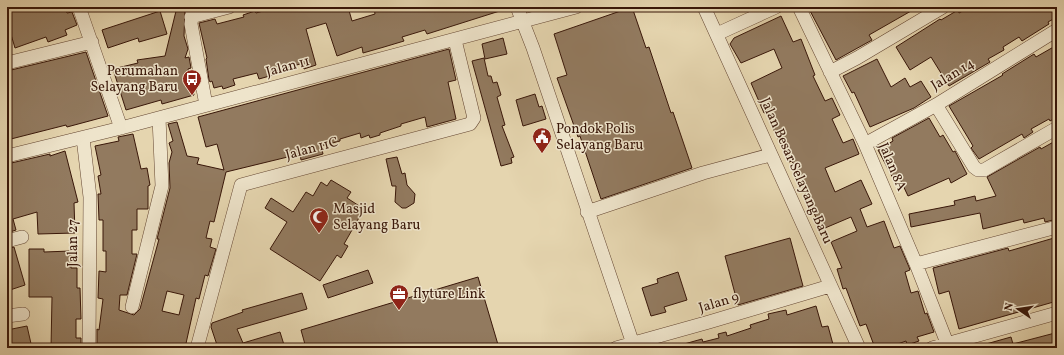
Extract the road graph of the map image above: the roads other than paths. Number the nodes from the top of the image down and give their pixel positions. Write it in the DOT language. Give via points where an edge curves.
graph roads {
  1 [pos="79,7"];
  2 [pos="229,7"];
  3 [pos="517,7"];
  4 [pos="576,7"];
  5 [pos="704,7"];
  6 [pos="776,7"];
  7 [pos="799,7"];
  8 [pos="943,7"];
  9 [pos="192,12"];
  10 [pos="523,22"];
  11 [pos="1057,30"];
  12 [pos="716,34"];
  13 [pos="455,40"];
  14 [pos="92,42"];
  15 [pos="8,60"];
  16 [pos="830,72"];
  17 [pos="206,105"];
  18 [pos="936,105"];
  19 [pos="159,118"];
  20 [pos="121,128"];
  21 [pos="1057,128"];
  22 [pos="83,138"];
  23 [pos="865,144"];
  24 [pos="770,155"];
  25 [pos="7,156"];
  26 [pos="587,212"];
  27 [pos="1057,227"];
  28 [pos="22,237"];
  29 [pos="7,241"];
  30 [pos="916,264"];
  31 [pos="830,286"];
  32 [pos="132,307"];
  33 [pos="1057,313"];
  34 [pos="23,314"];
  35 [pos="7,316"];
  36 [pos="947,343"];
  37 [pos="633,344"];
  38 [pos="89,348"];
  39 [pos="197,348"];
  40 [pos="616,348"];
  41 [pos="859,348"];
  42 [pos="932,348"];
  1 -- 14 [label="street"];
  2 -- 9 [label="street"];
  3 -- 10 [label="street"];
  4 -- 10 [label="street, Jalan 11"];
  5 -- 12 [label="street, Jalan Besar Selayang Baru"];
  6 -- 12 [label="street"];
  7 -- 16 [label="street, Jalan 8A"];
  8 -- 16 [label="street"];
  9 -- 17 [label="street"];
  10 -- 13 [label="street, Jalan 11"];
  10 -- 26 [label="street"];
  11 -- 18 [label="street, Jalan 14"];
  12 -- 24 [label="street, Jalan Besar Selayang Baru"];
  13 -- 17 [label="street, Jalan 11"];
  13 -- 39 [label="street, Jalan 11C" via="474,118 470,124 241,185"];
  14 -- 15 [label="street"];
  14 -- 20 [label="street"];
  16 -- 23 [label="street, Jalan 8A"];
  17 -- 19 [label="street, Jalan 11"];
  18 -- 21 [label="street" via="978,170 984,170"];
  18 -- 23 [label="street, Jalan 14"];
  19 -- 20 [label="street, Jalan 11"];
  19 -- 32 [label="street" via="162,186"];
  20 -- 22 [label="street, Jalan 11"];
  22 -- 25 [label="street, Jalan 11"];
  22 -- 38 [label="street, Jalan 27" via="90,197"];
  23 -- 30 [label="street, Jalan 8A"];
  24 -- 26 [label="street" via="703,173"];
  24 -- 31 [label="street, Jalan Besar Selayang Baru"];
  26 -- 37 [label="street"];
  27 -- 30 [label="street"];
  28 -- 29 [label="street"];
  30 -- 36 [label="street, Jalan 8A"];
  31 -- 37 [label="street, Jalan 9"];
  31 -- 41 [label="street, Jalan Besar Selayang Baru"];
  33 -- 36 [label="street"];
  34 -- 35 [label="street"];
  36 -- 42 [label="street"];
  37 -- 40 [label="street, Jalan 9"];
}
